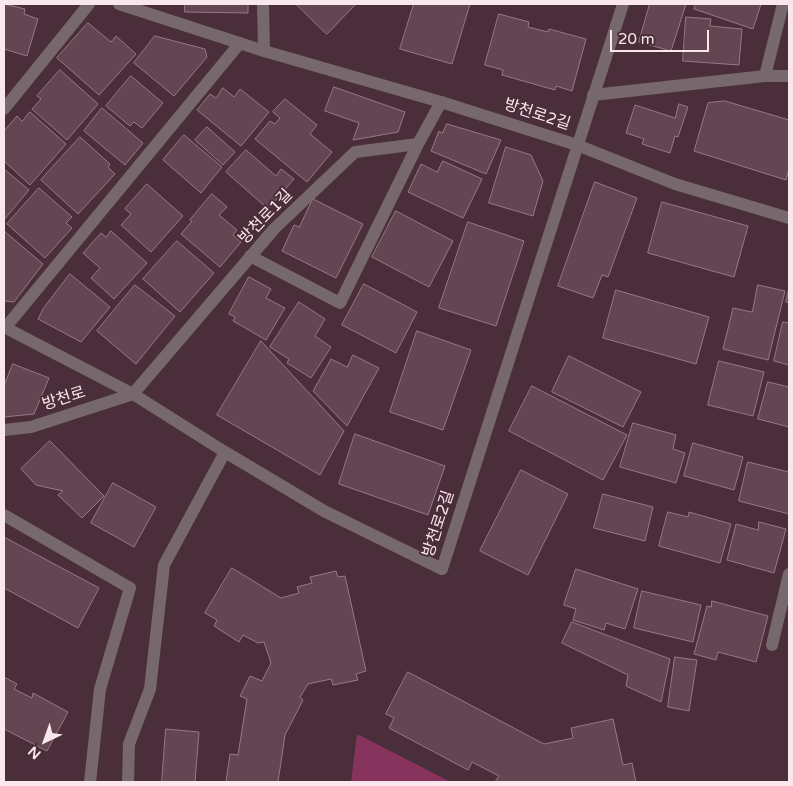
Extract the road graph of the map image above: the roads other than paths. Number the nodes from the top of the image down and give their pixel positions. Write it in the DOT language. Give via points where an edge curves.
graph roads {
  1 [pos="89,4"];
  2 [pos="119,4"];
  3 [pos="263,4"];
  4 [pos="623,4"];
  5 [pos="783,4"];
  6 [pos="240,43"];
  7 [pos="264,51"];
  8 [pos="765,76"];
  9 [pos="789,76"];
  10 [pos="593,95"];
  11 [pos="441,102"];
  12 [pos="4,109"];
  13 [pos="418,144"];
  14 [pos="577,145"];
  15 [pos="789,218"];
  16 [pos="250,256"];
  17 [pos="4,328"];
  18 [pos="133,394"];
  19 [pos="4,430"];
  20 [pos="225,452"];
  21 [pos="4,515"];
  22 [pos="789,574"];
  23 [pos="772,645"];
  24 [pos="90,782"];
  25 [pos="128,782"];
  1 -- 12 [label="street"];
  2 -- 6 [label="street, 방천로2길"];
  3 -- 7 [label="street"];
  4 -- 10 [label="street"];
  5 -- 8 [label="street"];
  6 -- 7 [label="street, 방천로2길"];
  6 -- 17 [label="street"];
  7 -- 11 [label="street, 방천로2길"];
  8 -- 9 [label="street"];
  8 -- 10 [label="street"];
  10 -- 14 [label="street"];
  11 -- 13 [label="street"];
  11 -- 14 [label="street, 방천로2길"];
  13 -- 16 [label="street, 방천로1길" via="355,152"];
  13 -- 16 [label="street" via="340,303"];
  14 -- 15 [label="street" via="675,184"];
  14 -- 20 [label="street, 방천로2길" via="442,569 324,511"];
  16 -- 18 [label="street, 방천로1길"];
  17 -- 18 [label="street"];
  18 -- 19 [label="street, 방천로" via="31,427"];
  18 -- 20 [label="street"];
  20 -- 25 [label="street" via="164,565 150,689 129,744"];
  21 -- 24 [label="street" via="130,588 100,689"];
  22 -- 23 [label="street"];
}
